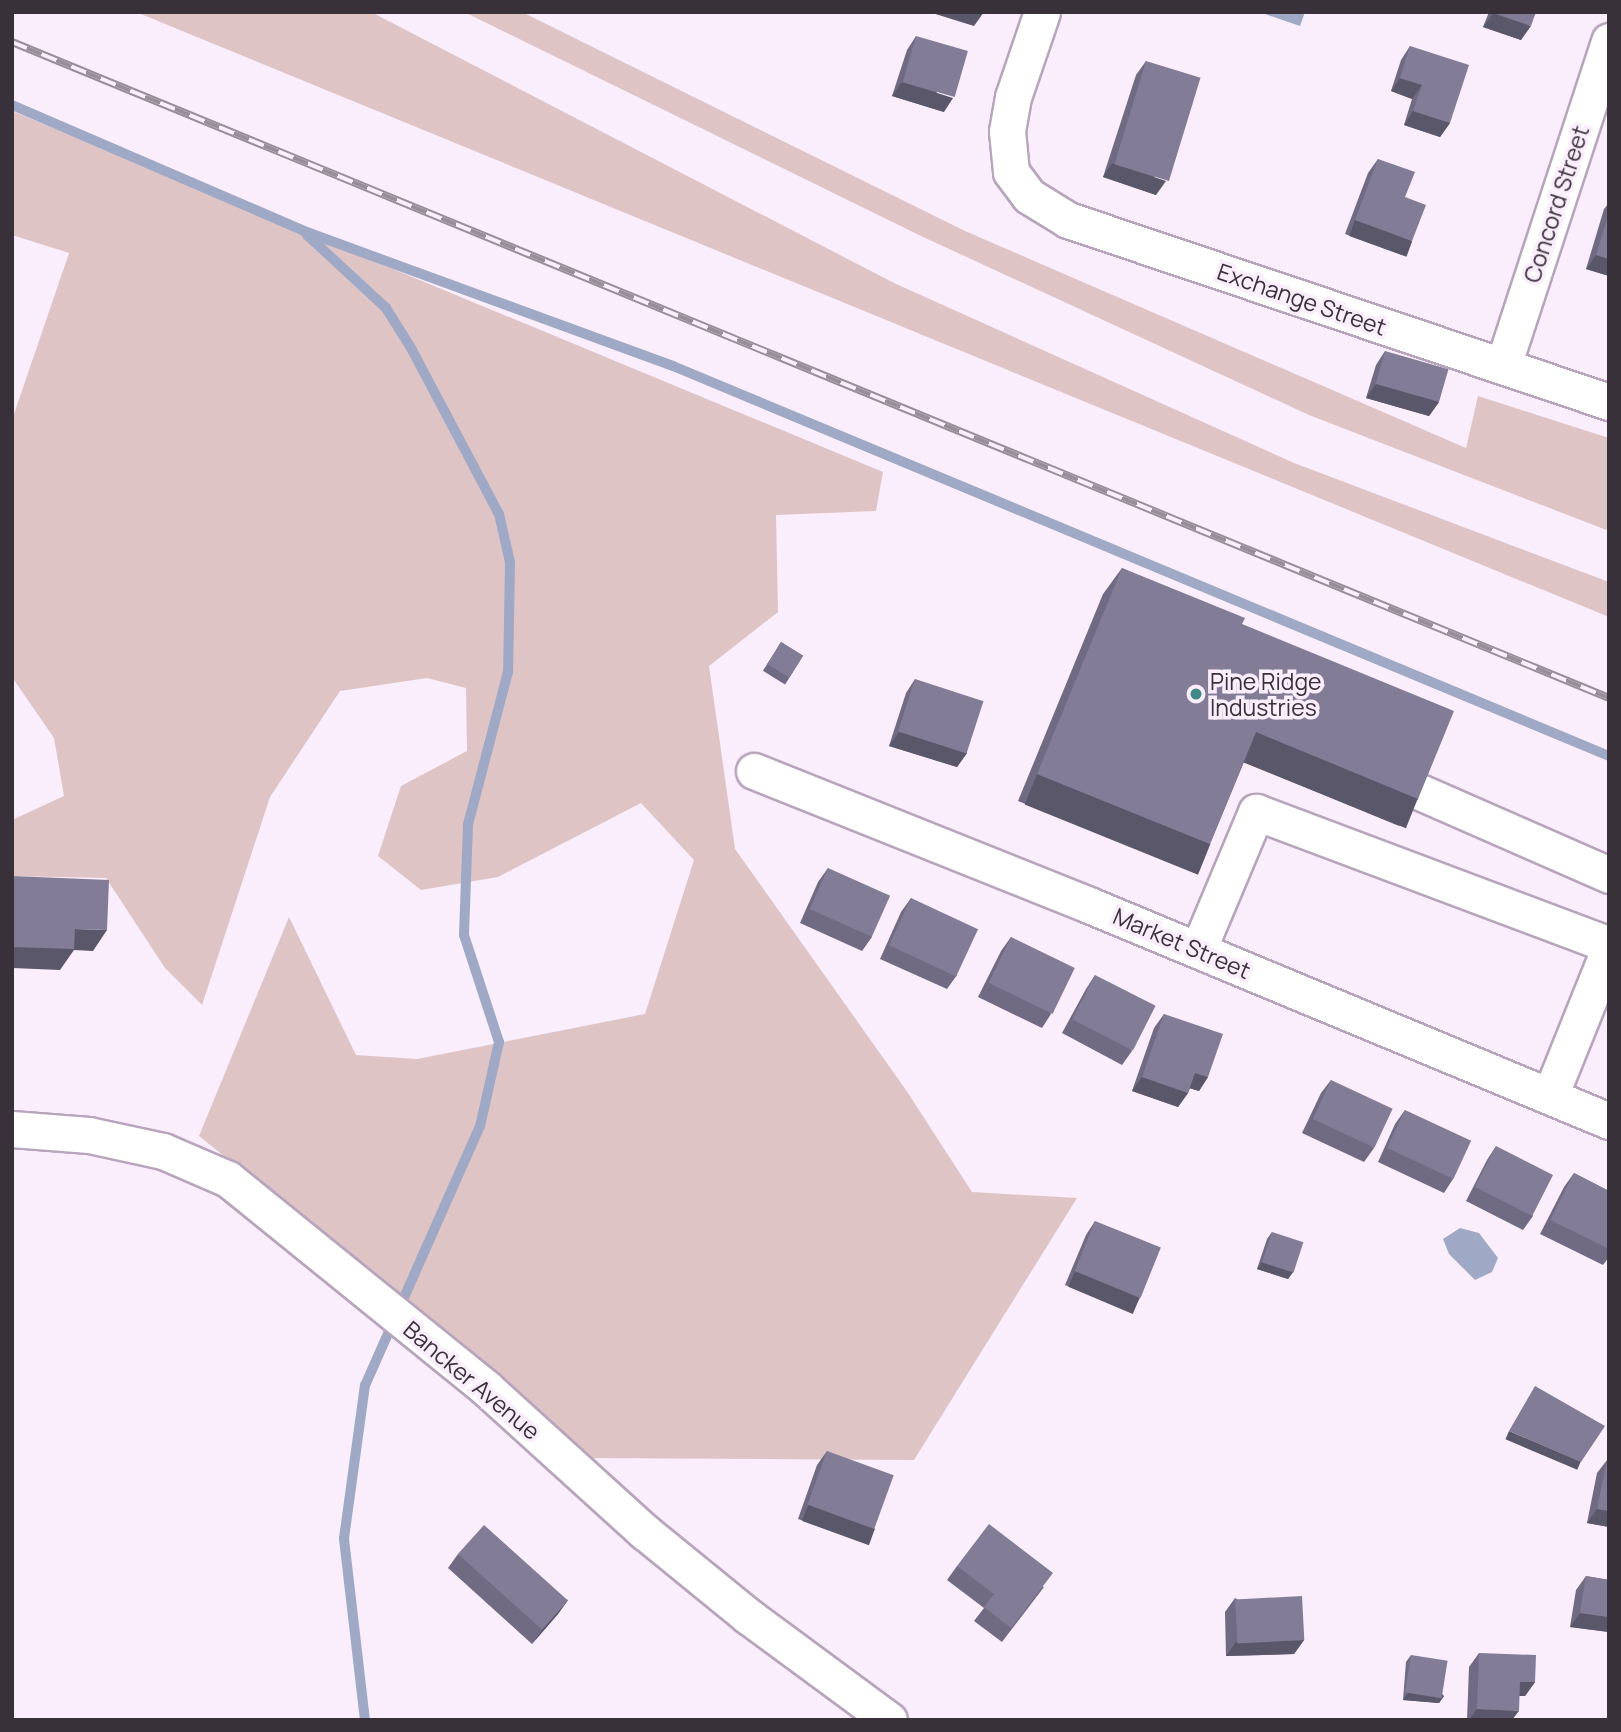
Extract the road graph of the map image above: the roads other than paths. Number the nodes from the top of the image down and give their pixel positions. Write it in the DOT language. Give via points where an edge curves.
graph roads {
  1 [pos="1042,12"];
  2 [pos="1609,41"];
  3 [pos="1503,366"];
  4 [pos="1609,402"];
  5 [pos="754,771"];
  6 [pos="1420,792"];
  7 [pos="1609,875"];
  8 [pos="1609,947"];
  9 [pos="1198,950"];
  10 [pos="1550,1096"];
  11 [pos="1609,1122"];
  12 [pos="12,1129"];
  13 [pos="889,1720"];
  1 -- 3 [label="street, Exchange Street" via="1013,97 1007,131 1011,172 1030,196 1068,220"];
  2 -- 3 [label="street, Concord Street"];
  3 -- 4 [label="street, Exchange Street"];
  5 -- 9 [label="street, Market Street"];
  6 -- 7 [label="street"];
  8 -- 9 [label="street" via="1256,812"];
  8 -- 10 [label="street"];
  9 -- 10 [label="street, Market Street"];
  10 -- 11 [label="street, Market Street"];
  12 -- 13 [label="street, Bancker Avenue" via="89,1135 163,1151 228,1179 413,1329 645,1532 748,1616"];
}
